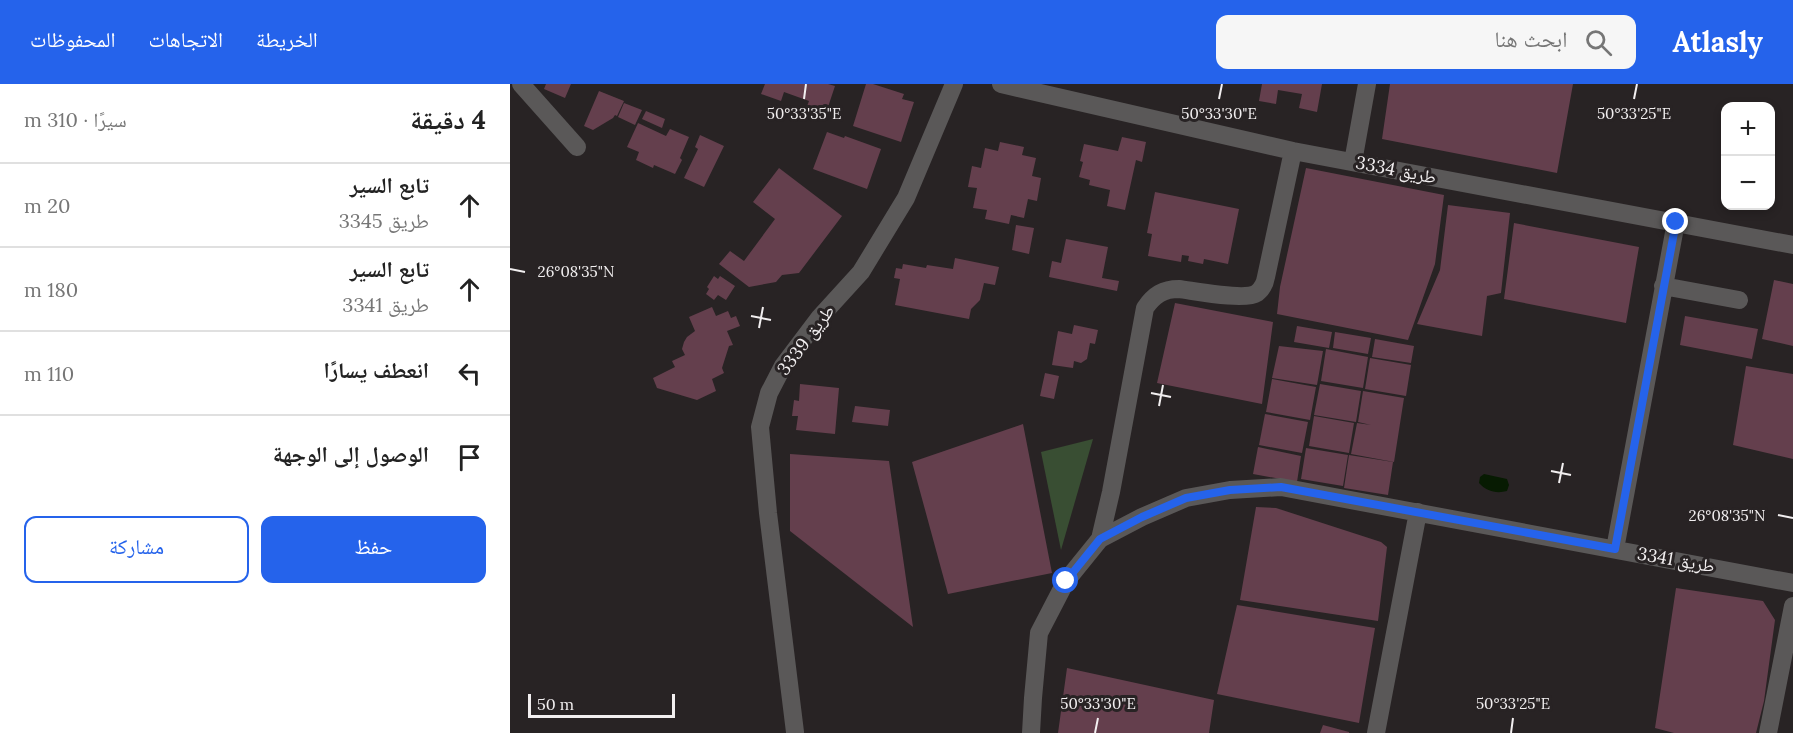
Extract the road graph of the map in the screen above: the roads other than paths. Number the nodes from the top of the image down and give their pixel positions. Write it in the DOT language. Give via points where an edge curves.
graph roads {
  1 [pos="521,84"];
  2 [pos="954,84"];
  3 [pos="1000,84"];
  4 [pos="1367,84"];
  5 [pos="577,147"];
  6 [pos="1293,151"];
  7 [pos="1353,162"];
  8 [pos="1676,222"];
  9 [pos="1793,245"];
  10 [pos="1663,286"];
  11 [pos="1739,300"];
  12 [pos="1418,512"];
  13 [pos="1100,539"];
  14 [pos="1615,549"];
  15 [pos="1793,583"];
  16 [pos="1793,606"];
  17 [pos="795,732"];
  18 [pos="1031,733"];
  19 [pos="1376,733"];
  20 [pos="1768,733"];
  1 -- 5 [label="street"];
  2 -- 17 [label="street, طريق 3339" via="906,198 861,272 783,366 769,393 760,428"];
  3 -- 6 [label="street, طريق 3334"];
  4 -- 7 [label="street"];
  6 -- 7 [label="street, طريق 3334"];
  6 -- 13 [label="street" via="1262,289 1244,297 1171,289 1156,295 1145,308"];
  7 -- 8 [label="street, طريق 3334"];
  8 -- 9 [label="street, طريق 3334"];
  8 -- 10 [label="street"];
  10 -- 11 [label="street"];
  10 -- 14 [label="street"];
  12 -- 13 [label="street, طريق 3341" via="1281,487 1230,490 1186,498"];
  12 -- 14 [label="street, طريق 3341"];
  12 -- 19 [label="street"];
  13 -- 18 [label="street" via="1066,581 1039,633"];
  14 -- 15 [label="street, طريق 3341"];
  16 -- 20 [label="street"];
}
